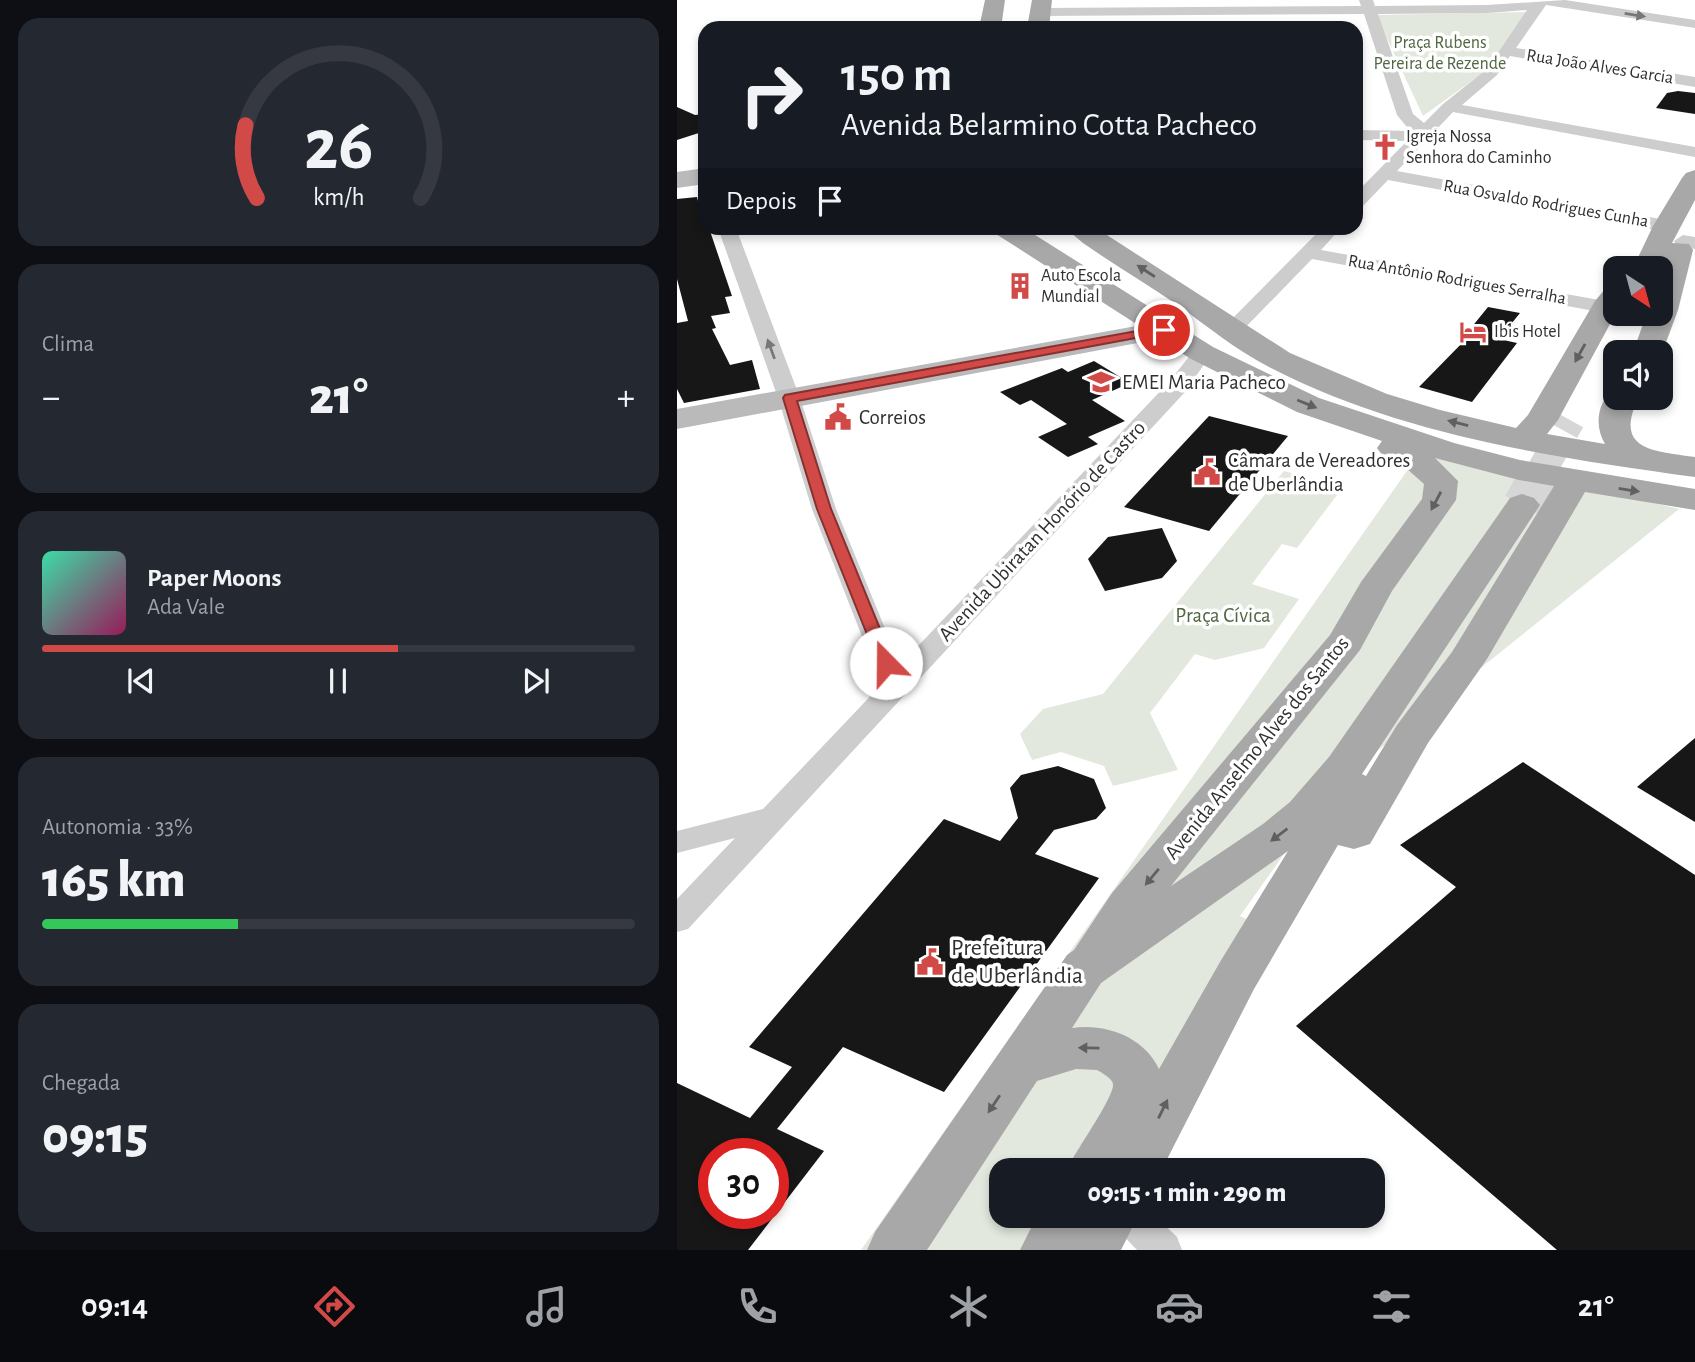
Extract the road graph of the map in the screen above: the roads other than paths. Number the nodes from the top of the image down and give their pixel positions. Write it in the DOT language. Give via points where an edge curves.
graph roads {
  1 [pos="995,0"];
  2 [pos="1540,2"];
  3 [pos="1368,4"];
  4 [pos="1204,5"];
  5 [pos="1040,13"];
  6 [pos="991,21"];
  7 [pos="1695,24"];
  8 [pos="1505,51"];
  9 [pos="1695,82"];
  10 [pos="1449,107"];
  11 [pos="1424,133"];
  12 [pos="1363,135"];
  13 [pos="1695,152"];
  14 [pos="698,162"];
  15 [pos="677,165"];
  16 [pos="1385,174"];
  17 [pos="698,177"];
  18 [pos="1695,178"];
  19 [pos="677,180"];
  20 [pos="1363,196"];
  21 [pos="730,235"];
  22 [pos="1017,235"];
  23 [pos="1089,235"];
  24 [pos="1325,235"];
  25 [pos="1675,242"];
  26 [pos="1308,253"];
  27 [pos="1654,256"];
  28 [pos="1603,303"];
  29 [pos="1603,324"];
  30 [pos="1607,326"];
  31 [pos="1227,327"];
  32 [pos="1164,330"];
  33 [pos="1652,340"];
  34 [pos="1202,353"];
  35 [pos="1603,387"];
  36 [pos="789,398"];
  37 [pos="1616,410"];
  38 [pos="1340,417"];
  39 [pos="677,419"];
  40 [pos="1638,459"];
  41 [pos="1553,462"];
  42 [pos="1695,467"];
  43 [pos="1695,500"];
  44 [pos="896,689"];
  45 [pos="774,817"];
  46 [pos="677,842"];
  47 [pos="677,920"];
  48 [pos="1084,969"];
  49 [pos="1022,1065"];
  50 [pos="1101,1158"];
  51 [pos="1139,1158"];
  52 [pos="1060,1228"];
  53 [pos="1103,1228"];
  54 [pos="1141,1228"];
  55 [pos="895,1250"];
  56 [pos="1048,1250"];
  57 [pos="1091,1250"];
  58 [pos="1163,1250"];
  1 -- 6 [label="main road"];
  2 -- 3 [label="street" via="1487,9"];
  2 -- 7 [label="street, one-way"];
  2 -- 8 [label="street"];
  3 -- 4 [label="street"];
  3 -- 11 [label="street" via="1405,115"];
  4 -- 5 [label="street"];
  8 -- 9 [label="street, Rua João Alves Garcia"];
  8 -- 10 [label="street" via="1492,72"];
  10 -- 11 [label="street"];
  10 -- 13 [label="street"];
  11 -- 12 [label="street"];
  11 -- 16 [label="street"];
  14 -- 15 [label="street"];
  16 -- 20 [label="street"];
  16 -- 25 [label="street, Rua Osvaldo Rodrigues Cunha"];
  17 -- 19 [label="street"];
  18 -- 25 [label="main road"];
  36 -- 21 [label="street, one-way"];
  22 -- 32 [label="main road"];
  31 -- 23 [label="main road, one-way"];
  24 -- 26 [label="street"];
  25 -- 27 [label="main road"];
  25 -- 33 [label="main road" via="1663,310"];
  26 -- 28 [label="street, Rua Antônio Rodrigues Serralha"];
  26 -- 31 [label="street"];
  29 -- 41 [label="main road, one-way" via="1542,420"];
  30 -- 41 [label="main road"];
  31 -- 32 [label="main road" via="1192,323"];
  41 -- 31 [label="main road, one-way" via="1338,385 1279,360"];
  32 -- 34 [label="main road"];
  32 -- 36 [label="street"];
  34 -- 38 [label="main road, one-way"];
  34 -- 44 [label="street, Avenida Ubiratan Honório de Castro" via="1177,387"];
  35 -- 41 [label="main road"];
  36 -- 39 [label="street"];
  36 -- 44 [label="street" via="824,509"];
  37 -- 40 [label="main road" via="1611,427"];
  38 -- 41 [label="main road" via="1442,450"];
  38 -- 48 [label="main road, Avenida Anselmo Alves dos Santos, one-way" via="1430,470 1441,481 1439,500 1374,590 1346,641 1128,906"];
  40 -- 41 [label="main road"];
  40 -- 42 [label="main road"];
  41 -- 43 [label="main road, one-way"];
  41 -- 48 [label="main road, one-way" via="1344,768 1306,813"];
  51 -- 41 [label="main road, one-way" via="1189,1057 1261,931"];
  44 -- 45 [label="street, Avenida Ubiratan Honório de Castro"];
  45 -- 46 [label="street"];
  45 -- 47 [label="street, Avenida Ubiratan Honório de Castro"];
  48 -- 49 [label="main road"];
  50 -- 49 [label="main road, one-way" via="1135,1100 1139,1085 1134,1068 1120,1056 1084,1046"];
  49 -- 55 [label="main road, one-way"];
  52 -- 56 [label="main road"];
  53 -- 57 [label="main road"];
  54 -- 58 [label="street"];
}
